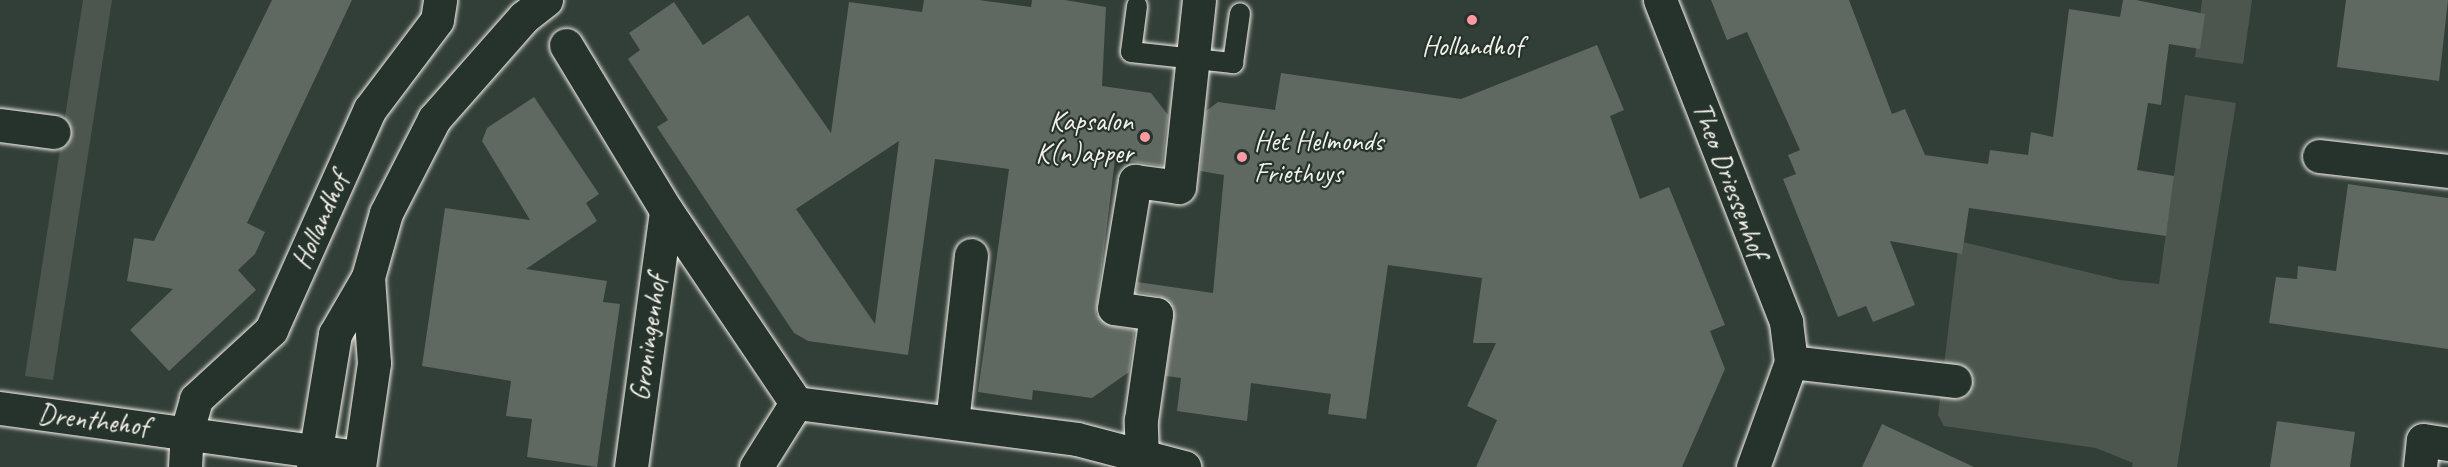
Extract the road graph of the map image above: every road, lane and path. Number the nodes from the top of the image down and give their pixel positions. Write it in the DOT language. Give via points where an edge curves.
graph roads {
  1 [pos="440,0"];
  2 [pos="546,0"];
  3 [pos="1199,0"];
  4 [pos="1660,0"];
  5 [pos="1137,6"];
  6 [pos="1240,13"];
  7 [pos="566,45"];
  8 [pos="1190,60"];
  9 [pos="0,125"];
  10 [pos="54,132"];
  11 [pos="2319,156"];
  12 [pos="2448,171"];
  13 [pos="666,210"];
  14 [pos="970,255"];
  15 [pos="368,277"];
  16 [pos="1791,362"];
  17 [pos="1955,381"];
  18 [pos="796,403"];
  19 [pos="0,408"];
  20 [pos="952,422"];
  21 [pos="186,431"];
  22 [pos="2448,444"];
  23 [pos="314,458"];
  24 [pos="1142,458"];
  25 [pos="359,462"];
  26 [pos="185,467"];
  27 [pos="631,467"];
  28 [pos="756,467"];
  29 [pos="1184,467"];
  30 [pos="1753,467"];
  31 [pos="2420,467"];
  1 -- 21 [label="street, Hollandhof" via="437,20 370,109 271,330 196,399"];
  2 -- 15 [label="street" via="524,17 434,119 386,213"];
  3 -- 8 [label="street"];
  4 -- 16 [label="street, Theo Driessenhof" via="1786,322"];
  5 -- 8 [label="lane" via="1131,52"];
  6 -- 8 [label="lane" via="1233,63"];
  7 -- 13 [label="street, Groningenhof"];
  8 -- 24 [label="street" via="1179,187 1135,181 1114,308 1156,314 1141,420"];
  9 -- 10 [label="street"];
  11 -- 12 [label="street"];
  13 -- 18 [label="street, Groningenhof"];
  13 -- 27 [label="street, Groningenhof"];
  14 -- 20 [label="street"];
  15 -- 23 [label="street" via="335,334"];
  15 -- 25 [label="street" via="374,363"];
  16 -- 17 [label="street"];
  16 -- 30 [label="street, Theo Driessenhof"];
  18 -- 20 [label="street"];
  18 -- 28 [label="street"];
  19 -- 21 [label="street, Drenthehof"];
  20 -- 24 [label="street" via="1077,439"];
  21 -- 23 [label="street, Drenthehof"];
  21 -- 26 [label="street, Drenthehof"];
  22 -- 31 [label="street" via="2423,441"];
  23 -- 25 [label="street, Drenthehof"];
  24 -- 29 [label="street"];
}
